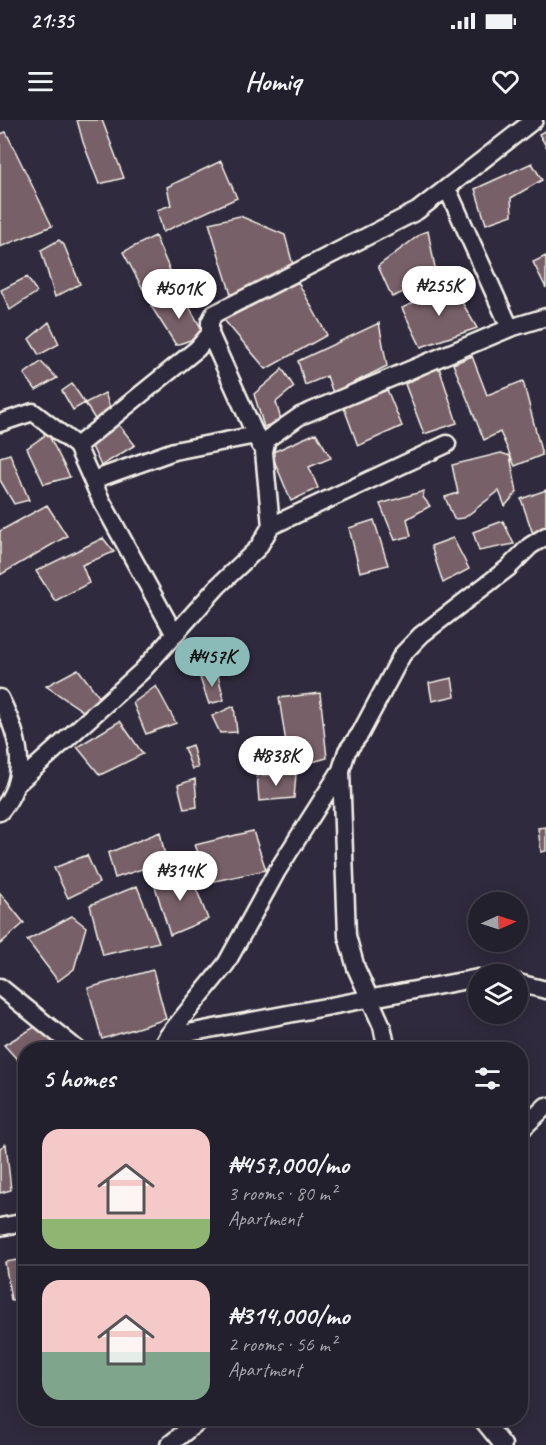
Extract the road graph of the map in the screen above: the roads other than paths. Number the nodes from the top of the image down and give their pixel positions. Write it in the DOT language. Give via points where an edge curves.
graph roads {
  1 [pos="534,120"];
  2 [pos="447,188"];
  3 [pos="546,317"];
  4 [pos="510,328"];
  5 [pos="210,333"];
  6 [pos="0,423"];
  7 [pos="256,435"];
  8 [pos="447,444"];
  9 [pos="77,446"];
  10 [pos="264,452"];
  11 [pos="93,480"];
  12 [pos="271,526"];
  13 [pos="546,536"];
  14 [pos="175,635"];
  15 [pos="0,698"];
  16 [pos="341,770"];
  17 [pos="19,782"];
  18 [pos="0,812"];
  19 [pos="468,980"];
  20 [pos="528,986"];
  21 [pos="0,987"];
  22 [pos="546,990"];
  23 [pos="371,999"];
  24 [pos="68,1042"];
  25 [pos="165,1042"];
  26 [pos="172,1042"];
  27 [pos="385,1042"];
  28 [pos="546,1106"];
  29 [pos="528,1123"];
  30 [pos="18,1224"];
  31 [pos="0,1227"];
  32 [pos="192,1426"];
  33 [pos="487,1426"];
  34 [pos="169,1445"];
  35 [pos="502,1445"];
  1 -- 2 [label="street"];
  2 -- 4 [label="street"];
  2 -- 5 [label="street" via="417,211 214,314"];
  3 -- 4 [label="street"];
  4 -- 10 [label="street" via="300,416 267,439"];
  5 -- 7 [label="street"];
  5 -- 9 [label="street" via="197,349"];
  6 -- 9 [label="street" via="33,412"];
  7 -- 10 [label="street"];
  7 -- 11 [label="street" via="174,452"];
  8 -- 12 [label="street"];
  9 -- 11 [label="street"];
  10 -- 12 [label="street"];
  11 -- 14 [label="street"];
  12 -- 14 [label="street" via="258,548"];
  13 -- 16 [label="street" via="421,635 402,655 347,751"];
  14 -- 17 [label="street" via="142,671"];
  15 -- 17 [label="street" via="15,738"];
  16 -- 23 [label="street" via="347,936"];
  16 -- 25 [label="street" via="277,871 226,964"];
  17 -- 18 [label="street"];
  19 -- 23 [label="street"];
  20 -- 22 [label="street"];
  21 -- 24 [label="street"];
  23 -- 26 [label="street"];
  23 -- 27 [label="street"];
  28 -- 29 [label="street"];
  30 -- 31 [label="street"];
  32 -- 34 [label="street"];
  33 -- 35 [label="street"];
}
